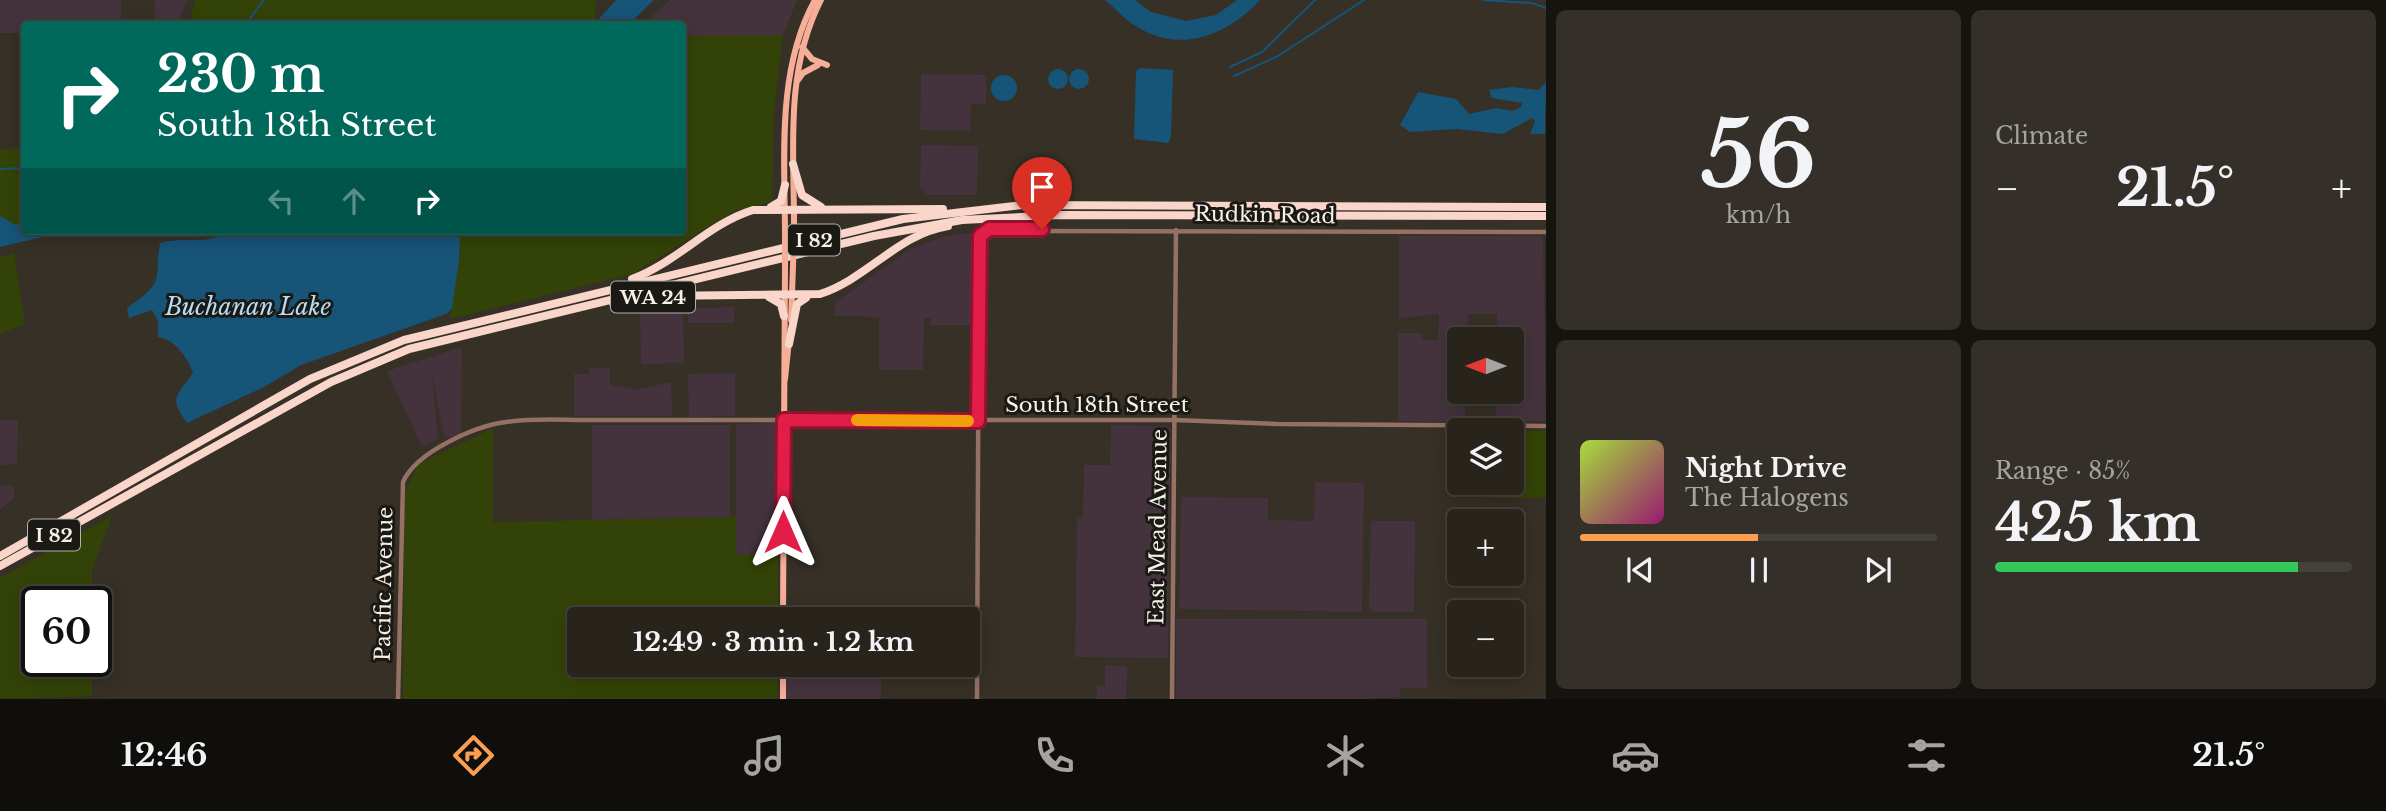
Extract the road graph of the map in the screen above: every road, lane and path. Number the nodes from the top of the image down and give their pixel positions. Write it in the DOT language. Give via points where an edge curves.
graph roads {
  1 [pos="815,0"];
  2 [pos="821,0"];
  3 [pos="802,47"];
  4 [pos="818,65"];
  5 [pos="827,65"];
  6 [pos="795,85"];
  7 [pos="793,164"];
  8 [pos="785,184"];
  9 [pos="771,207"];
  10 [pos="1546,207"];
  11 [pos="790,208"];
  12 [pos="823,208"];
  13 [pos="981,208"];
  14 [pos="1060,215"];
  15 [pos="1546,216"];
  16 [pos="1176,230"];
  17 [pos="1546,232"];
  18 [pos="820,294"];
  19 [pos="767,296"];
  20 [pos="789,296"];
  21 [pos="513,313"];
  22 [pos="784,316"];
  23 [pos="524,320"];
  24 [pos="789,344"];
  25 [pos="784,392"];
  26 [pos="784,420"];
  27 [pos="1175,420"];
  28 [pos="978,421"];
  29 [pos="1546,426"];
  30 [pos="409,471"];
  31 [pos="0,556"];
  32 [pos="0,566"];
  33 [pos="783,607"];
  34 [pos="783,677"];
  35 [pos="398,699"];
  36 [pos="783,699"];
  37 [pos="977,699"];
  38 [pos="1172,699"];
  1 -- 8 [label="main road" via="792,65"];
  2 -- 3 [label="main road"];
  3 -- 5 [label="main road" via="812,59"];
  3 -- 6 [label="main road"];
  4 -- 6 [label="main road" via="803,73"];
  6 -- 7 [label="main road"];
  7 -- 11 [label="main road"];
  7 -- 12 [label="highway" via="802,195"];
  8 -- 9 [label="highway" via="781,201"];
  8 -- 11 [label="main road"];
  9 -- 11 [label="highway"];
  9 -- 21 [label="highway, WA 24" via="741,213 635,279"];
  10 -- 13 [label="highway, I 82"];
  11 -- 12 [label="highway"];
  11 -- 20 [label="main road, bridge" via="794,236"];
  11 -- 20 [label="main road, bridge" via="785,237"];
  12 -- 13 [label="highway"];
  13 -- 21 [label="highway, I 82" via="903,219"];
  14 -- 15 [label="highway, I 82"];
  14 -- 18 [label="highway, WA 24" via="944,227 915,237 841,286"];
  14 -- 23 [label="highway, I 82" via="990,217 902,229"];
  16 -- 17 [label="street, Rudkin Road"];
  16 -- 27 [label="street, East Mead Avenue"];
  16 -- 28 [label="street, Rudkin Road" via="984,231 979,240"];
  18 -- 20 [label="highway, WA 24"];
  18 -- 24 [label="highway" via="797,304"];
  19 -- 20 [label="highway, WA 24"];
  19 -- 22 [label="highway" via="779,302"];
  19 -- 23 [label="highway, WA 24" via="655,296"];
  20 -- 22 [label="main road"];
  20 -- 24 [label="main road"];
  21 -- 31 [label="highway, I 82" via="404,340 310,379"];
  22 -- 25 [label="main road"];
  23 -- 32 [label="highway, I 82" via="409,349 331,382"];
  24 -- 25 [label="main road"];
  25 -- 26 [label="main road"];
  26 -- 28 [label="street, South 18th Street"];
  26 -- 30 [label="street, South 18th Street" via="508,421 428,453"];
  26 -- 33 [label="main road"];
  27 -- 28 [label="street, South 18th Street"];
  27 -- 29 [label="street, South 18th Street"];
  27 -- 38 [label="street, East Mead Avenue"];
  28 -- 37 [label="street"];
  30 -- 35 [label="street, Pacific Avenue" via="400,497"];
  34 -- 36 [label="main road"];
}
